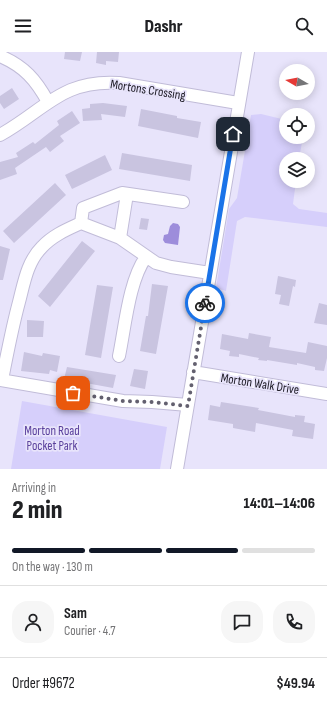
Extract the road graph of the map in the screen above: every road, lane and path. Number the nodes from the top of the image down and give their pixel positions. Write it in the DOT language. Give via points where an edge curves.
graph roads {
  1 [pos="248,52"];
  2 [pos="0,56"];
  3 [pos="48,102"];
  4 [pos="238,103"];
  5 [pos="0,135"];
  6 [pos="127,194"];
  7 [pos="183,202"];
  8 [pos="81,223"];
  9 [pos="120,238"];
  10 [pos="146,257"];
  11 [pos="210,273"];
  12 [pos="119,356"];
  13 [pos="193,372"];
  14 [pos="1,380"];
  15 [pos="327,394"];
  16 [pos="188,406"];
  17 [pos="178,469"];
  1 -- 4 [label="street"];
  2 -- 3 [label="street" via="11,60 26,71"];
  3 -- 4 [label="street, Mortons Crossing" via="75,88 105,82"];
  3 -- 5 [label="street, Mortons Crossing"];
  4 -- 11 [label="street"];
  6 -- 7 [label="street"];
  6 -- 8 [label="street" via="122,193 83,208"];
  6 -- 9 [label="street"];
  8 -- 9 [label="street"];
  8 -- 14 [label="street" via="62,232 43,246 34,257 27,272"];
  9 -- 10 [label="street"];
  10 -- 11 [label="street" via="171,267"];
  10 -- 12 [label="street" via="140,264 134,280"];
  11 -- 13 [label="street"];
  13 -- 15 [label="street, Morton Walk Drive"];
  13 -- 16 [label="street"];
  14 -- 16 [label="street" via="123,401"];
  16 -- 17 [label="street"];
}
